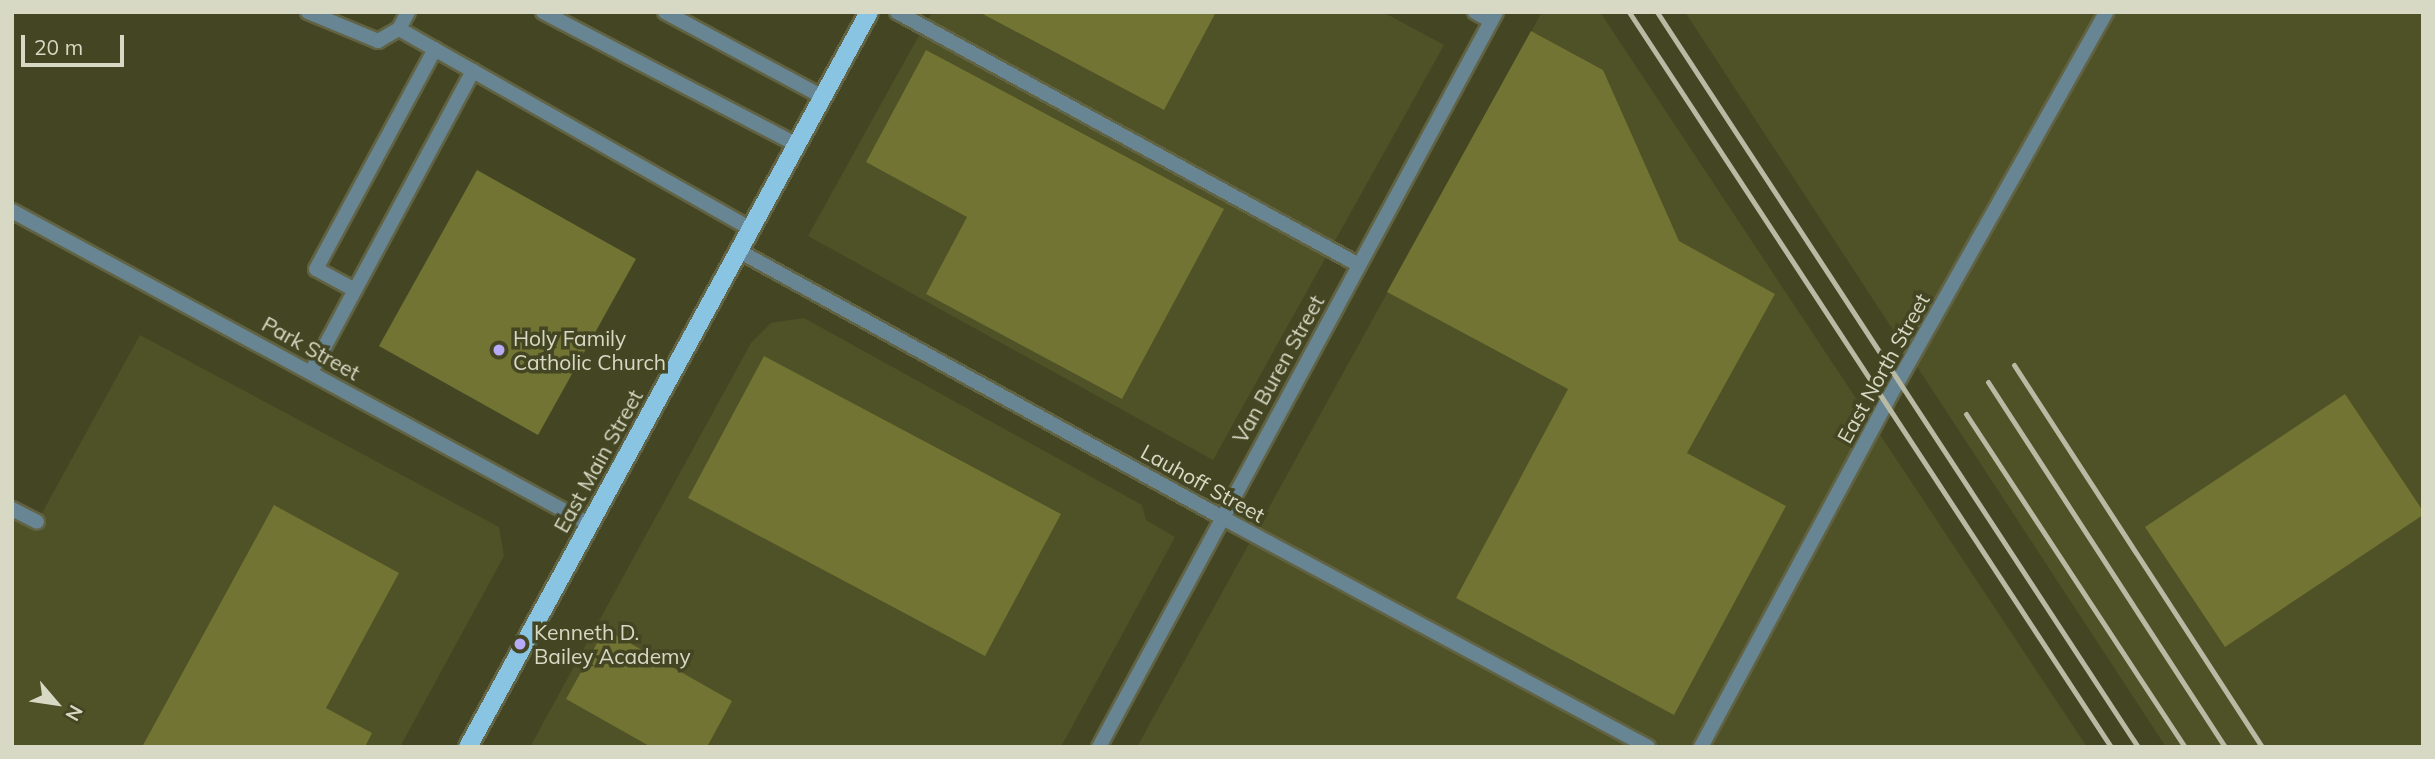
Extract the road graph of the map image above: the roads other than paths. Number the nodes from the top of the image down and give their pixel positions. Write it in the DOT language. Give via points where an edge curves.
graph roads {
  1 [pos="308,12"];
  2 [pos="408,12"];
  3 [pos="543,12"];
  4 [pos="665,12"];
  5 [pos="869,12"];
  6 [pos="897,12"];
  7 [pos="1475,12"];
  8 [pos="2106,12"];
  9 [pos="1494,17"];
  10 [pos="399,29"];
  11 [pos="435,49"];
  12 [pos="473,71"];
  13 [pos="823,97"];
  14 [pos="797,145"];
  15 [pos="12,211"];
  16 [pos="751,229"];
  17 [pos="739,251"];
  18 [pos="1359,265"];
  19 [pos="355,290"];
  20 [pos="311,372"];
  21 [pos="12,509"];
  22 [pos="1222,517"];
  23 [pos="37,522"];
  24 [pos="589,524"];
  25 [pos="468,747"];
  26 [pos="1099,747"];
  27 [pos="1648,747"];
  28 [pos="1701,747"];
  1 -- 10 [label="street" via="378,41"];
  2 -- 10 [label="street"];
  3 -- 14 [label="street"];
  4 -- 13 [label="street"];
  5 -- 13 [label="main road, East Main Street"];
  6 -- 18 [label="street"];
  7 -- 9 [label="street"];
  8 -- 28 [label="street, East North Street" via="1886,403"];
  9 -- 18 [label="street, Van Buren Street"];
  10 -- 11 [label="street"];
  11 -- 12 [label="street"];
  11 -- 19 [label="street" via="316,269"];
  12 -- 16 [label="street"];
  12 -- 19 [label="street"];
  13 -- 14 [label="main road, East Main Street"];
  14 -- 16 [label="main road, East Main Street"];
  15 -- 20 [label="street, Park Street"];
  16 -- 17 [label="main road, East Main Street"];
  17 -- 22 [label="street, Lauhoff Street"];
  17 -- 24 [label="main road, East Main Street"];
  18 -- 22 [label="street, Van Buren Street"];
  19 -- 20 [label="street"];
  20 -- 24 [label="street, Park Street"];
  21 -- 23 [label="street"];
  22 -- 26 [label="street, Van Buren Street"];
  22 -- 27 [label="street, Lauhoff Street"];
  24 -- 25 [label="main road, East Main Street"];
}
